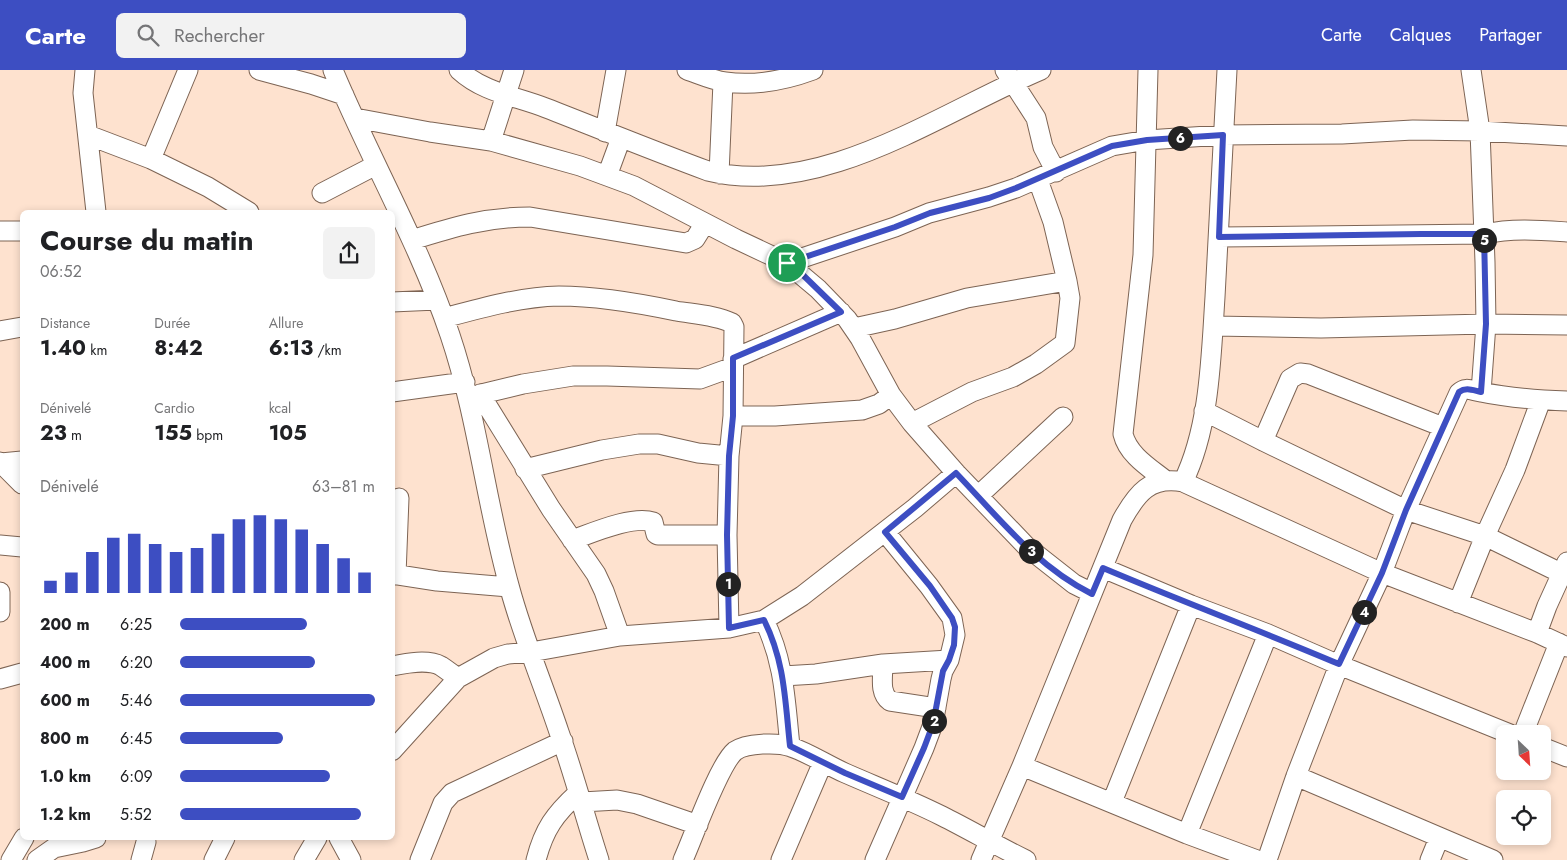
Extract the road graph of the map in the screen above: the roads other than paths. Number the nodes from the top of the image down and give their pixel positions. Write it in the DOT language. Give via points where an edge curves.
graph roads {
  1 [pos="85,70"];
  2 [pos="188,70"];
  3 [pos="259,70"];
  4 [pos="333,70"];
  5 [pos="459,70"];
  6 [pos="514,70"];
  7 [pos="616,70"];
  8 [pos="687,70"];
  9 [pos="813,70"];
  10 [pos="1041,70"];
  11 [pos="1148,70"];
  12 [pos="1227,70"];
  13 [pos="1471,70"];
  14 [pos="1009,76"];
  15 [pos="723,82"];
  16 [pos="344,95"];
  17 [pos="506,96"];
  18 [pos="355,118"];
  19 [pos="1480,131"];
  20 [pos="88,135"];
  21 [pos="613,135"];
  22 [pos="1223,135"];
  23 [pos="1567,136"];
  24 [pos="1147,140"];
  25 [pos="491,141"];
  26 [pos="151,159"];
  27 [pos="376,165"];
  28 [pos="1056,172"];
  29 [pos="719,174"];
  30 [pos="607,176"];
  31 [pos="1038,180"];
  32 [pos="322,193"];
  33 [pos="96,210"];
  34 [pos="246,210"];
  35 [pos="706,222"];
  36 [pos="20,231"];
  37 [pos="0,232"];
  38 [pos="1567,232"];
  39 [pos="1484,234"];
  40 [pos="1219,237"];
  41 [pos="412,240"];
  42 [pos="787,263"];
  43 [pos="1067,281"];
  44 [pos="436,300"];
  45 [pos="395,302"];
  46 [pos="841,312"];
  47 [pos="444,318"];
  48 [pos="1486,324"];
  49 [pos="1567,325"];
  50 [pos="1214,326"];
  51 [pos="20,327"];
  52 [pos="854,328"];
  53 [pos="0,331"];
  54 [pos="733,363"];
  55 [pos="471,391"];
  56 [pos="395,392"];
  57 [pos="1481,392"];
  58 [pos="892,395"];
  59 [pos="1541,400"];
  60 [pos="1567,401"];
  61 [pos="1204,411"];
  62 [pos="733,416"];
  63 [pos="1063,417"];
  64 [pos="912,423"];
  65 [pos="1443,428"];
  66 [pos="1263,441"];
  67 [pos="729,456"];
  68 [pos="20,461"];
  69 [pos="0,462"];
  70 [pos="525,469"];
  71 [pos="956,473"];
  72 [pos="1174,481"];
  73 [pos="20,482"];
  74 [pos="978,496"];
  75 [pos="399,498"];
  76 [pos="1406,510"];
  77 [pos="885,532"];
  78 [pos="727,535"];
  79 [pos="1485,536"];
  80 [pos="572,540"];
  81 [pos="0,545"];
  82 [pos="20,547"];
  83 [pos="395,559"];
  84 [pos="1103,568"];
  85 [pos="1565,571"];
  86 [pos="1382,573"];
  87 [pos="395,574"];
  88 [pos="509,587"];
  89 [pos="0,592"];
  90 [pos="1092,594"];
  91 [pos="1458,603"];
  92 [pos="1191,605"];
  93 [pos="0,612"];
  94 [pos="764,620"];
  95 [pos="729,628"];
  96 [pos="1537,633"];
  97 [pos="1268,634"];
  98 [pos="620,636"];
  99 [pos="1563,645"];
  100 [pos="531,652"];
  101 [pos="949,660"];
  102 [pos="883,664"];
  103 [pos="1339,664"];
  104 [pos="395,666"];
  105 [pos="20,674"];
  106 [pos="783,676"];
  107 [pos="458,678"];
  108 [pos="0,679"];
  109 [pos="936,708"];
  110 [pos="1527,725"];
  111 [pos="1496,728"];
  112 [pos="562,741"];
  113 [pos="790,746"];
  114 [pos="395,748"];
  115 [pos="1551,751"];
  116 [pos="1567,757"];
  117 [pos="823,762"];
  118 [pos="1022,766"];
  119 [pos="1296,776"];
  120 [pos="580,797"];
  121 [pos="902,797"];
  122 [pos="1112,802"];
  123 [pos="698,825"];
  124 [pos="1188,834"];
  125 [pos="1439,838"];
  126 [pos="23,840"];
  127 [pos="90,840"];
  128 [pos="224,840"];
  129 [pos="317,840"];
  130 [pos="340,840"];
  131 [pos="989,842"];
  132 [pos="0,859"];
  133 [pos="9,860"];
  134 [pos="36,860"];
  135 [pos="214,860"];
  136 [pos="304,860"];
  137 [pos="351,860"];
  138 [pos="420,860"];
  139 [pos="536,860"];
  140 [pos="599,860"];
  141 [pos="683,860"];
  142 [pos="781,860"];
  143 [pos="875,860"];
  144 [pos="981,860"];
  145 [pos="1026,860"];
  146 [pos="1257,860"];
  147 [pos="1268,860"];
  148 [pos="1430,860"];
  149 [pos="1493,860"];
  1 -- 20 [label="street" via="82,93"];
  2 -- 26 [label="street"];
  3 -- 16 [label="street"];
  4 -- 16 [label="street"];
  5 -- 17 [label="street"];
  6 -- 17 [label="street"];
  7 -- 21 [label="street"];
  8 -- 15 [label="street"];
  9 -- 15 [label="street" via="783,79"];
  10 -- 14 [label="street"];
  11 -- 24 [label="street"];
  12 -- 22 [label="street"];
  13 -- 19 [label="street"];
  14 -- 28 [label="street" via="1036,118 1043,147"];
  14 -- 29 [label="street" via="900,138 827,165 776,176"];
  15 -- 29 [label="street"];
  16 -- 18 [label="street"];
  17 -- 21 [label="street" via="544,107"];
  17 -- 25 [label="street"];
  18 -- 25 [label="street"];
  18 -- 27 [label="street"];
  19 -- 22 [label="street"];
  19 -- 23 [label="street"];
  19 -- 39 [label="street"];
  20 -- 26 [label="street"];
  20 -- 33 [label="street"];
  21 -- 29 [label="street"];
  21 -- 30 [label="street"];
  22 -- 24 [label="street"];
  22 -- 40 [label="street"];
  24 -- 28 [label="street" via="1112,146"];
  24 -- 72 [label="street" via="1143,255 1123,434 1128,447 1145,464"];
  25 -- 30 [label="street"];
  26 -- 34 [label="street"];
  27 -- 32 [label="street"];
  27 -- 41 [label="street"];
  28 -- 31 [label="street"];
  30 -- 35 [label="street"];
  31 -- 42 [label="street" via="989,198 930,213"];
  31 -- 43 [label="street" via="1053,222"];
  35 -- 41 [label="street" via="695,239 686,243 530,217 472,222"];
  35 -- 42 [label="street"];
  36 -- 37 [label="street"];
  38 -- 39 [label="street" via="1520,229"];
  39 -- 40 [label="street"];
  39 -- 48 [label="street"];
  40 -- 50 [label="street"];
  41 -- 44 [label="street"];
  42 -- 46 [label="street"];
  43 -- 52 [label="street" via="966,298"];
  43 -- 64 [label="street" via="1070,298 1065,344 1012,377 972,392"];
  44 -- 45 [label="street"];
  44 -- 47 [label="street"];
  46 -- 52 [label="street"];
  46 -- 54 [label="street"];
  47 -- 54 [label="street" via="538,298 606,299 728,321 734,327"];
  47 -- 55 [label="street"];
  48 -- 49 [label="street"];
  48 -- 50 [label="street" via="1321,328"];
  48 -- 57 [label="street"];
  50 -- 61 [label="street"];
  51 -- 53 [label="street"];
  52 -- 58 [label="street"];
  54 -- 55 [label="street" via="700,379 573,376"];
  54 -- 62 [label="street"];
  55 -- 56 [label="street"];
  55 -- 70 [label="street"];
  55 -- 88 [label="street" via="488,499"];
  57 -- 59 [label="street"];
  57 -- 65 [label="street" via="1463,389 1459,392"];
  58 -- 62 [label="street" via="862,410"];
  58 -- 64 [label="street"];
  59 -- 60 [label="street"];
  59 -- 79 [label="street" via="1515,470"];
  61 -- 66 [label="street"];
  61 -- 72 [label="street" via="1196,450"];
  62 -- 67 [label="street"];
  63 -- 74 [label="street"];
  64 -- 71 [label="street"];
  65 -- 66 [label="street" via="1300,373 1290,379"];
  65 -- 76 [label="street"];
  66 -- 76 [label="street"];
  67 -- 70 [label="street" via="658,444 639,444"];
  67 -- 78 [label="street"];
  68 -- 69 [label="street"];
  69 -- 73 [label="street"];
  70 -- 80 [label="street"];
  71 -- 74 [label="street"];
  71 -- 77 [label="street"];
  72 -- 84 [label="street" via="1148,486 1139,493 1122,520"];
  72 -- 86 [label="street"];
  74 -- 90 [label="street" via="1034,554"];
  75 -- 83 [label="street"];
  76 -- 79 [label="street"];
  76 -- 86 [label="street"];
  77 -- 94 [label="street" via="802,596"];
  77 -- 101 [label="street" via="952,618 955,635"];
  78 -- 80 [label="street" via="658,535 653,522 645,520"];
  78 -- 95 [label="street"];
  79 -- 85 [label="street"];
  79 -- 91 [label="street"];
  80 -- 98 [label="street" via="596,574"];
  81 -- 82 [label="street"];
  84 -- 90 [label="street"];
  84 -- 92 [label="street"];
  85 -- 96 [label="street"];
  86 -- 91 [label="street"];
  86 -- 103 [label="street"];
  87 -- 88 [label="street"];
  88 -- 100 [label="street"];
  89 -- 93 [label="street"];
  90 -- 118 [label="street"];
  91 -- 96 [label="street"];
  92 -- 97 [label="street"];
  92 -- 122 [label="street"];
  94 -- 95 [label="street"];
  94 -- 106 [label="street"];
  95 -- 98 [label="street"];
  96 -- 99 [label="street"];
  97 -- 103 [label="street"];
  97 -- 124 [label="street"];
  98 -- 100 [label="street"];
  99 -- 110 [label="street"];
  100 -- 107 [label="street" via="494,658"];
  100 -- 112 [label="street"];
  101 -- 102 [label="street"];
  101 -- 109 [label="street" via="943,671"];
  102 -- 106 [label="street"];
  102 -- 109 [label="street" via="886,698"];
  103 -- 111 [label="street"];
  103 -- 119 [label="street"];
  104 -- 107 [label="street" via="419,662 432,664 441,666"];
  105 -- 108 [label="street"];
  106 -- 113 [label="street"];
  107 -- 114 [label="street"];
  109 -- 121 [label="street" via="924,748"];
  112 -- 120 [label="street"];
  112 -- 138 [label="street" via="452,793 443,803"];
  113 -- 117 [label="street"];
  113 -- 123 [label="street" via="765,744 736,750 725,764"];
  115 -- 116 [label="street"];
  117 -- 121 [label="street"];
  117 -- 142 [label="street"];
  118 -- 122 [label="street"];
  118 -- 131 [label="street"];
  119 -- 125 [label="street"];
  119 -- 147 [label="street"];
  120 -- 123 [label="street" via="637,804"];
  120 -- 139 [label="street" via="560,810 550,824"];
  120 -- 140 [label="street"];
  121 -- 131 [label="street"];
  121 -- 143 [label="street"];
  122 -- 124 [label="street"];
  123 -- 141 [label="street"];
  124 -- 146 [label="street"];
  125 -- 148 [label="street"];
  125 -- 149 [label="street"];
  126 -- 133 [label="street"];
  127 -- 134 [label="street" via="54,848"];
  128 -- 135 [label="street"];
  129 -- 136 [label="street"];
  130 -- 137 [label="street"];
  131 -- 144 [label="street"];
  131 -- 145 [label="street"];
  132 -- 133 [label="street"];
}
